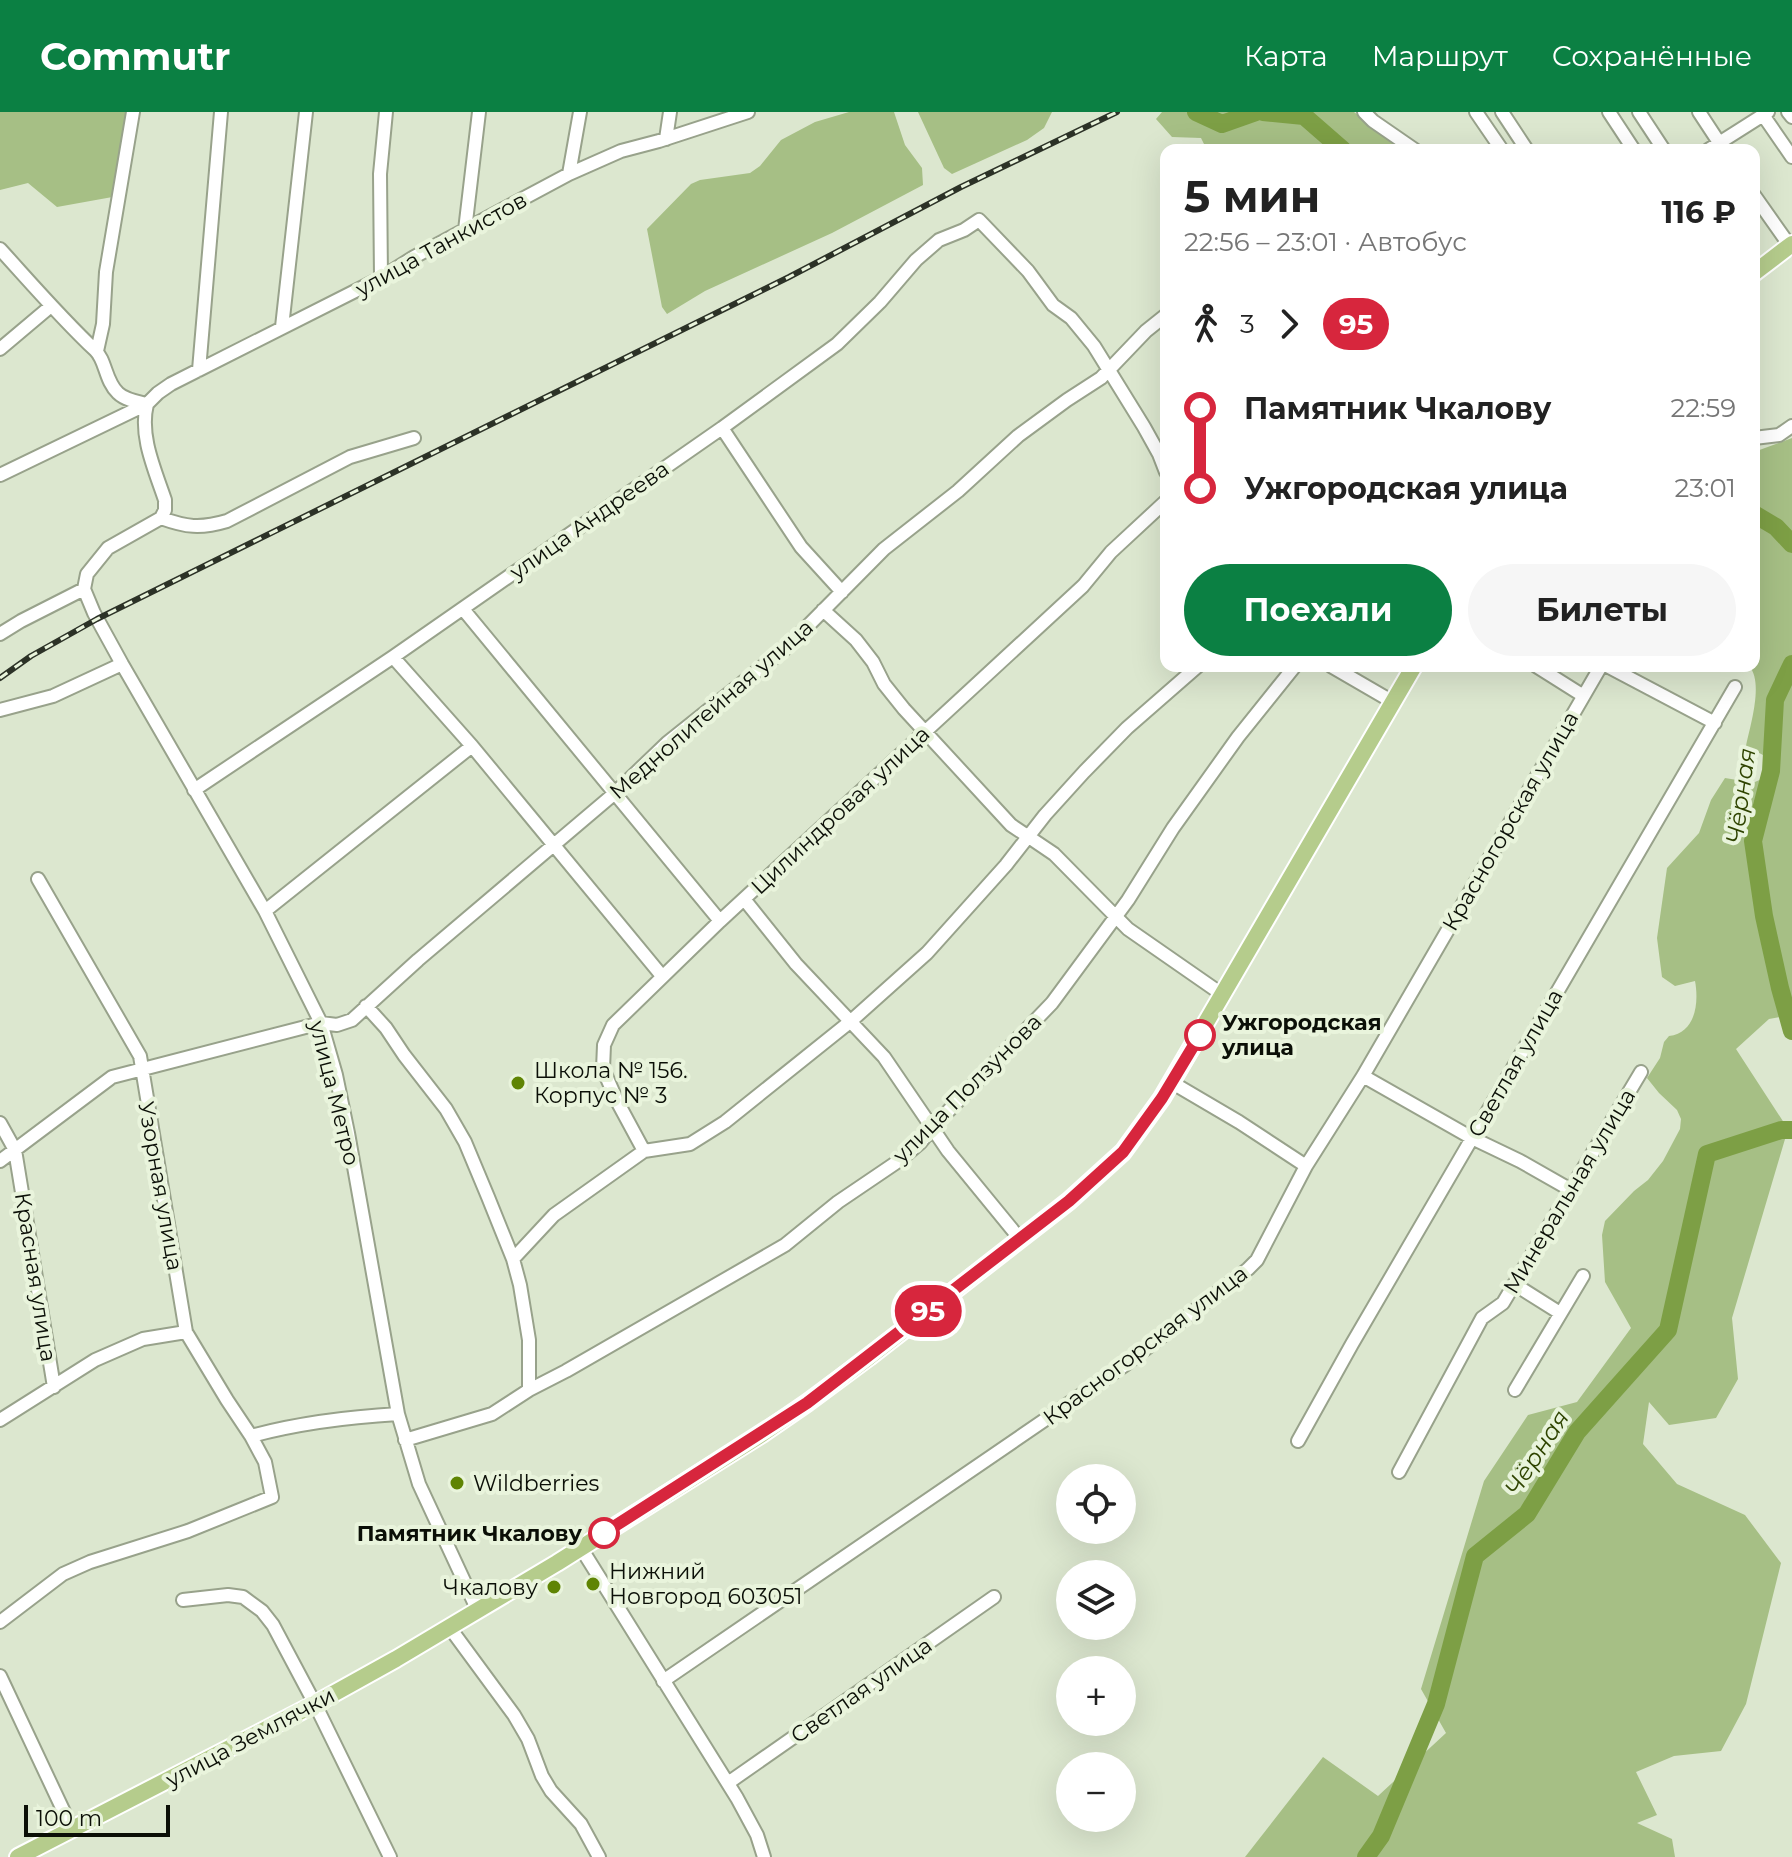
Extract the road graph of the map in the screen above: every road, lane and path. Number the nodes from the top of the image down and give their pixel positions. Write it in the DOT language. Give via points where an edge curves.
graph roads {
  1 [pos="133,112"];
  2 [pos="221,112"];
  3 [pos="306,112"];
  4 [pos="386,112"];
  5 [pos="479,112"];
  6 [pos="580,112"];
  7 [pos="670,112"];
  8 [pos="748,112"];
  9 [pos="1364,112"];
  10 [pos="1476,112"];
  11 [pos="1502,112"];
  12 [pos="1609,112"];
  13 [pos="1639,112"];
  14 [pos="1699,112"];
  15 [pos="1788,112"];
  16 [pos="1762,114"];
  17 [pos="1792,117"];
  18 [pos="666,139"];
  19 [pos="1406,144"];
  20 [pos="1498,144"];
  21 [pos="1523,144"];
  22 [pos="1630,144"];
  23 [pos="1660,144"];
  24 [pos="1715,144"];
  25 [pos="1722,144"];
  26 [pos="1792,157"];
  27 [pos="569,174"];
  28 [pos="1760,203"];
  29 [pos="465,230"];
  30 [pos="1791,246"];
  31 [pos="0,249"];
  32 [pos="1760,269"];
  33 [pos="381,278"];
  34 [pos="51,306"];
  35 [pos="1160,320"];
  36 [pos="282,327"];
  37 [pos="0,349"];
  38 [pos="97,351"];
  39 [pos="199,370"];
  40 [pos="1109,371"];
  41 [pos="147,404"];
  42 [pos="1792,426"];
  43 [pos="722,428"];
  44 [pos="1760,437"];
  45 [pos="414,438"];
  46 [pos="1160,457"];
  47 [pos="0,475"];
  48 [pos="1160,507"];
  49 [pos="161,518"];
  50 [pos="84,589"];
  51 [pos="842,592"];
  52 [pos="463,609"];
  53 [pos="823,610"];
  54 [pos="0,634"];
  55 [pos="393,657"];
  56 [pos="122,664"];
  57 [pos="1191,672"];
  58 [pos="1290,672"];
  59 [pos="1341,672"];
  60 [pos="1410,672"];
  61 [pos="1546,672"];
  62 [pos="1599,672"];
  63 [pos="1616,672"];
  64 [pos="1735,687"];
  65 [pos="1582,695"];
  66 [pos="1393,702"];
  67 [pos="0,710"];
  68 [pos="1715,723"];
  69 [pos="924,733"];
  70 [pos="472,746"];
  71 [pos="194,790"];
  72 [pos="615,793"];
  73 [pos="1028,836"];
  74 [pos="556,846"];
  75 [pos="38,879"];
  76 [pos="744,899"];
  77 [pos="265,911"];
  78 [pos="1115,916"];
  79 [pos="720,921"];
  80 [pos="662,976"];
  81 [pos="1223,995"];
  82 [pos="366,1006"];
  83 [pos="851,1021"];
  84 [pos="321,1023"];
  85 [pos="141,1070"];
  86 [pos="1641,1072"];
  87 [pos="1363,1076"];
  88 [pos="1171,1082"];
  89 [pos="0,1123"];
  90 [pos="933,1127"];
  91 [pos="1472,1138"];
  92 [pos="15,1150"];
  93 [pos="644,1151"];
  94 [pos="0,1161"];
  95 [pos="1306,1166"];
  96 [pos="1571,1190"];
  97 [pos="1020,1239"];
  98 [pos="513,1259"];
  99 [pos="1583,1276"];
  100 [pos="1514,1284"];
  101 [pos="1560,1313"];
  102 [pos="186,1332"];
  103 [pos="54,1387"];
  104 [pos="529,1390"];
  105 [pos="1515,1390"];
  106 [pos="398,1414"];
  107 [pos="0,1420"];
  108 [pos="251,1436"];
  109 [pos="405,1440"];
  110 [pos="1298,1441"];
  111 [pos="1399,1472"];
  112 [pos="581,1548"];
  113 [pos="994,1597"];
  114 [pos="183,1600"];
  115 [pos="478,1611"];
  116 [pos="0,1622"];
  117 [pos="450,1628"];
  118 [pos="0,1676"];
  119 [pos="663,1681"];
  120 [pos="315,1704"];
  121 [pos="728,1783"];
  122 [pos="72,1829"];
  123 [pos="18,1857"];
  124 [pos="390,1857"];
  125 [pos="599,1857"];
  126 [pos="764,1857"];
  1 -- 38 [label="street"];
  2 -- 39 [label="street"];
  3 -- 36 [label="street"];
  4 -- 33 [label="street" via="380,174"];
  5 -- 29 [label="street"];
  6 -- 27 [label="street"];
  7 -- 18 [label="street"];
  8 -- 18 [label="street, улица Танкистов"];
  9 -- 19 [label="street"];
  10 -- 20 [label="street"];
  11 -- 21 [label="street"];
  12 -- 22 [label="street"];
  13 -- 23 [label="street"];
  14 -- 24 [label="street"];
  15 -- 17 [label="street"];
  16 -- 25 [label="street"];
  16 -- 26 [label="street"];
  18 -- 27 [label="street, улица Танкистов"];
  27 -- 29 [label="street, улица Танкистов"];
  28 -- 30 [label="street"];
  29 -- 33 [label="street, улица Танкистов"];
  30 -- 32 [label="main road"];
  31 -- 34 [label="street"];
  33 -- 36 [label="street, улица Танкистов"];
  34 -- 37 [label="street"];
  34 -- 38 [label="street"];
  35 -- 40 [label="street, Меднолитейная улица"];
  36 -- 39 [label="street, улица Танкистов"];
  38 -- 41 [label="street" via="121,396"];
  39 -- 41 [label="street, улица Танкистов"];
  40 -- 43 [label="street, улица Андреева" via="1071,318 1053,305 979,220 939,240 837,344"];
  40 -- 46 [label="street"];
  40 -- 51 [label="street, Меднолитейная улица" via="1018,436 884,549"];
  41 -- 47 [label="street, улица Танкистов"];
  41 -- 49 [label="street" via="145,432 165,500"];
  42 -- 44 [label="street" via="1779,435"];
  43 -- 51 [label="street" via="801,547"];
  43 -- 52 [label="street, улица Андреева"];
  45 -- 49 [label="street" via="350,457 227,521 193,527"];
  48 -- 69 [label="street, Цилиндровая улица" via="1083,586"];
  49 -- 50 [label="street" via="108,548 87,574"];
  50 -- 54 [label="street"];
  50 -- 56 [label="street, улица Метро"];
  51 -- 53 [label="street, Меднолитейная улица"];
  52 -- 55 [label="street, улица Андреева"];
  52 -- 72 [label="street"];
  53 -- 69 [label="street" via="856,640"];
  53 -- 72 [label="street, Меднолитейная улица" via="786,648 667,743"];
  55 -- 70 [label="street"];
  55 -- 71 [label="street, улица Андреева"];
  56 -- 67 [label="street" via="53,696"];
  56 -- 71 [label="street, улица Метро"];
  57 -- 73 [label="street" via="1127,728"];
  58 -- 78 [label="street, улица Ползунова" via="1238,737"];
  59 -- 66 [label="street"];
  60 -- 66 [label="main road"];
  61 -- 65 [label="street"];
  62 -- 65 [label="street, Красногорская улица"];
  63 -- 68 [label="street"];
  64 -- 68 [label="street, Светлая улица"];
  65 -- 87 [label="street, Красногорская улица"];
  66 -- 81 [label="main road"];
  68 -- 91 [label="street, Светлая улица"];
  69 -- 73 [label="street" via="1011,825"];
  69 -- 76 [label="street, Цилиндровая улица"];
  70 -- 74 [label="street"];
  70 -- 77 [label="street"];
  71 -- 77 [label="street, улица Метро"];
  72 -- 74 [label="street, Меднолитейная улица"];
  72 -- 79 [label="street"];
  73 -- 78 [label="street" via="1054,854"];
  73 -- 83 [label="street" via="927,953"];
  74 -- 80 [label="street"];
  74 -- 82 [label="street, Меднолитейная улица"];
  75 -- 85 [label="street, Узорная улица" via="140,1056"];
  76 -- 79 [label="street, Цилиндровая улица"];
  76 -- 83 [label="street"];
  77 -- 84 [label="street, улица Метро"];
  78 -- 81 [label="street"];
  78 -- 90 [label="street, улица Ползунова" via="1052,1003"];
  79 -- 80 [label="street, Цилиндровая улица"];
  80 -- 93 [label="street, Цилиндровая улица" via="613,1025 604,1045 603,1069"];
  81 -- 88 [label="main road"];
  82 -- 84 [label="street, Меднолитейная улица" via="352,1020"];
  82 -- 98 [label="street" via="446,1109"];
  83 -- 90 [label="street" via="884,1057"];
  83 -- 93 [label="street" via="690,1144"];
  84 -- 85 [label="street, Меднолитейная улица"];
  84 -- 106 [label="street, улица Метро" via="348,1133"];
  85 -- 92 [label="street, Меднолитейная улица" via="112,1077"];
  85 -- 102 [label="street, Узорная улица"];
  86 -- 96 [label="street, Минеральная улица"];
  87 -- 91 [label="street"];
  87 -- 95 [label="street, Красногорская улица"];
  88 -- 95 [label="street"];
  88 -- 97 [label="main road" via="1123,1152"];
  89 -- 92 [label="street, Красная улица"];
  90 -- 97 [label="street"];
  90 -- 104 [label="street, улица Ползунова" via="900,1160 785,1245"];
  91 -- 96 [label="street"];
  91 -- 110 [label="street, Светлая улица"];
  92 -- 94 [label="street, Меднолитейная улица"];
  92 -- 103 [label="street, Красная улица"];
  93 -- 98 [label="street" via="554,1215"];
  95 -- 119 [label="street, Красногорская улица" via="1248,1269 1125,1365"];
  96 -- 100 [label="street, Минеральная улица"];
  97 -- 112 [label="main road" via="807,1403"];
  98 -- 104 [label="street" via="529,1340"];
  99 -- 101 [label="street"];
  100 -- 101 [label="street"];
  100 -- 111 [label="street, Минеральная улица" via="1503,1303 1482,1318"];
  101 -- 105 [label="street"];
  102 -- 103 [label="street" via="143,1339 95,1360"];
  102 -- 108 [label="street, Узорная улица"];
  103 -- 107 [label="street"];
  104 -- 109 [label="street, улица Ползунова" via="492,1414"];
  106 -- 108 [label="street"];
  106 -- 109 [label="street, улица Метро"];
  108 -- 116 [label="street, Узорная улица" via="265,1462 272,1497 63,1574"];
  109 -- 115 [label="street, улица Метро" via="419,1484"];
  112 -- 115 [label="main road"];
  112 -- 119 [label="street"];
  113 -- 121 [label="street, Светлая улица"];
  114 -- 120 [label="street" via="228,1595 254,1603 273,1625"];
  115 -- 117 [label="main road, улица Землячки"];
  117 -- 120 [label="main road, улица Землячки"];
  117 -- 125 [label="street" via="514,1715 542,1776 581,1824"];
  118 -- 122 [label="street"];
  119 -- 121 [label="street"];
  120 -- 122 [label="main road, улица Землячки"];
  120 -- 124 [label="street"];
  121 -- 126 [label="street"];
  122 -- 123 [label="main road, улица Землячки"];
}
